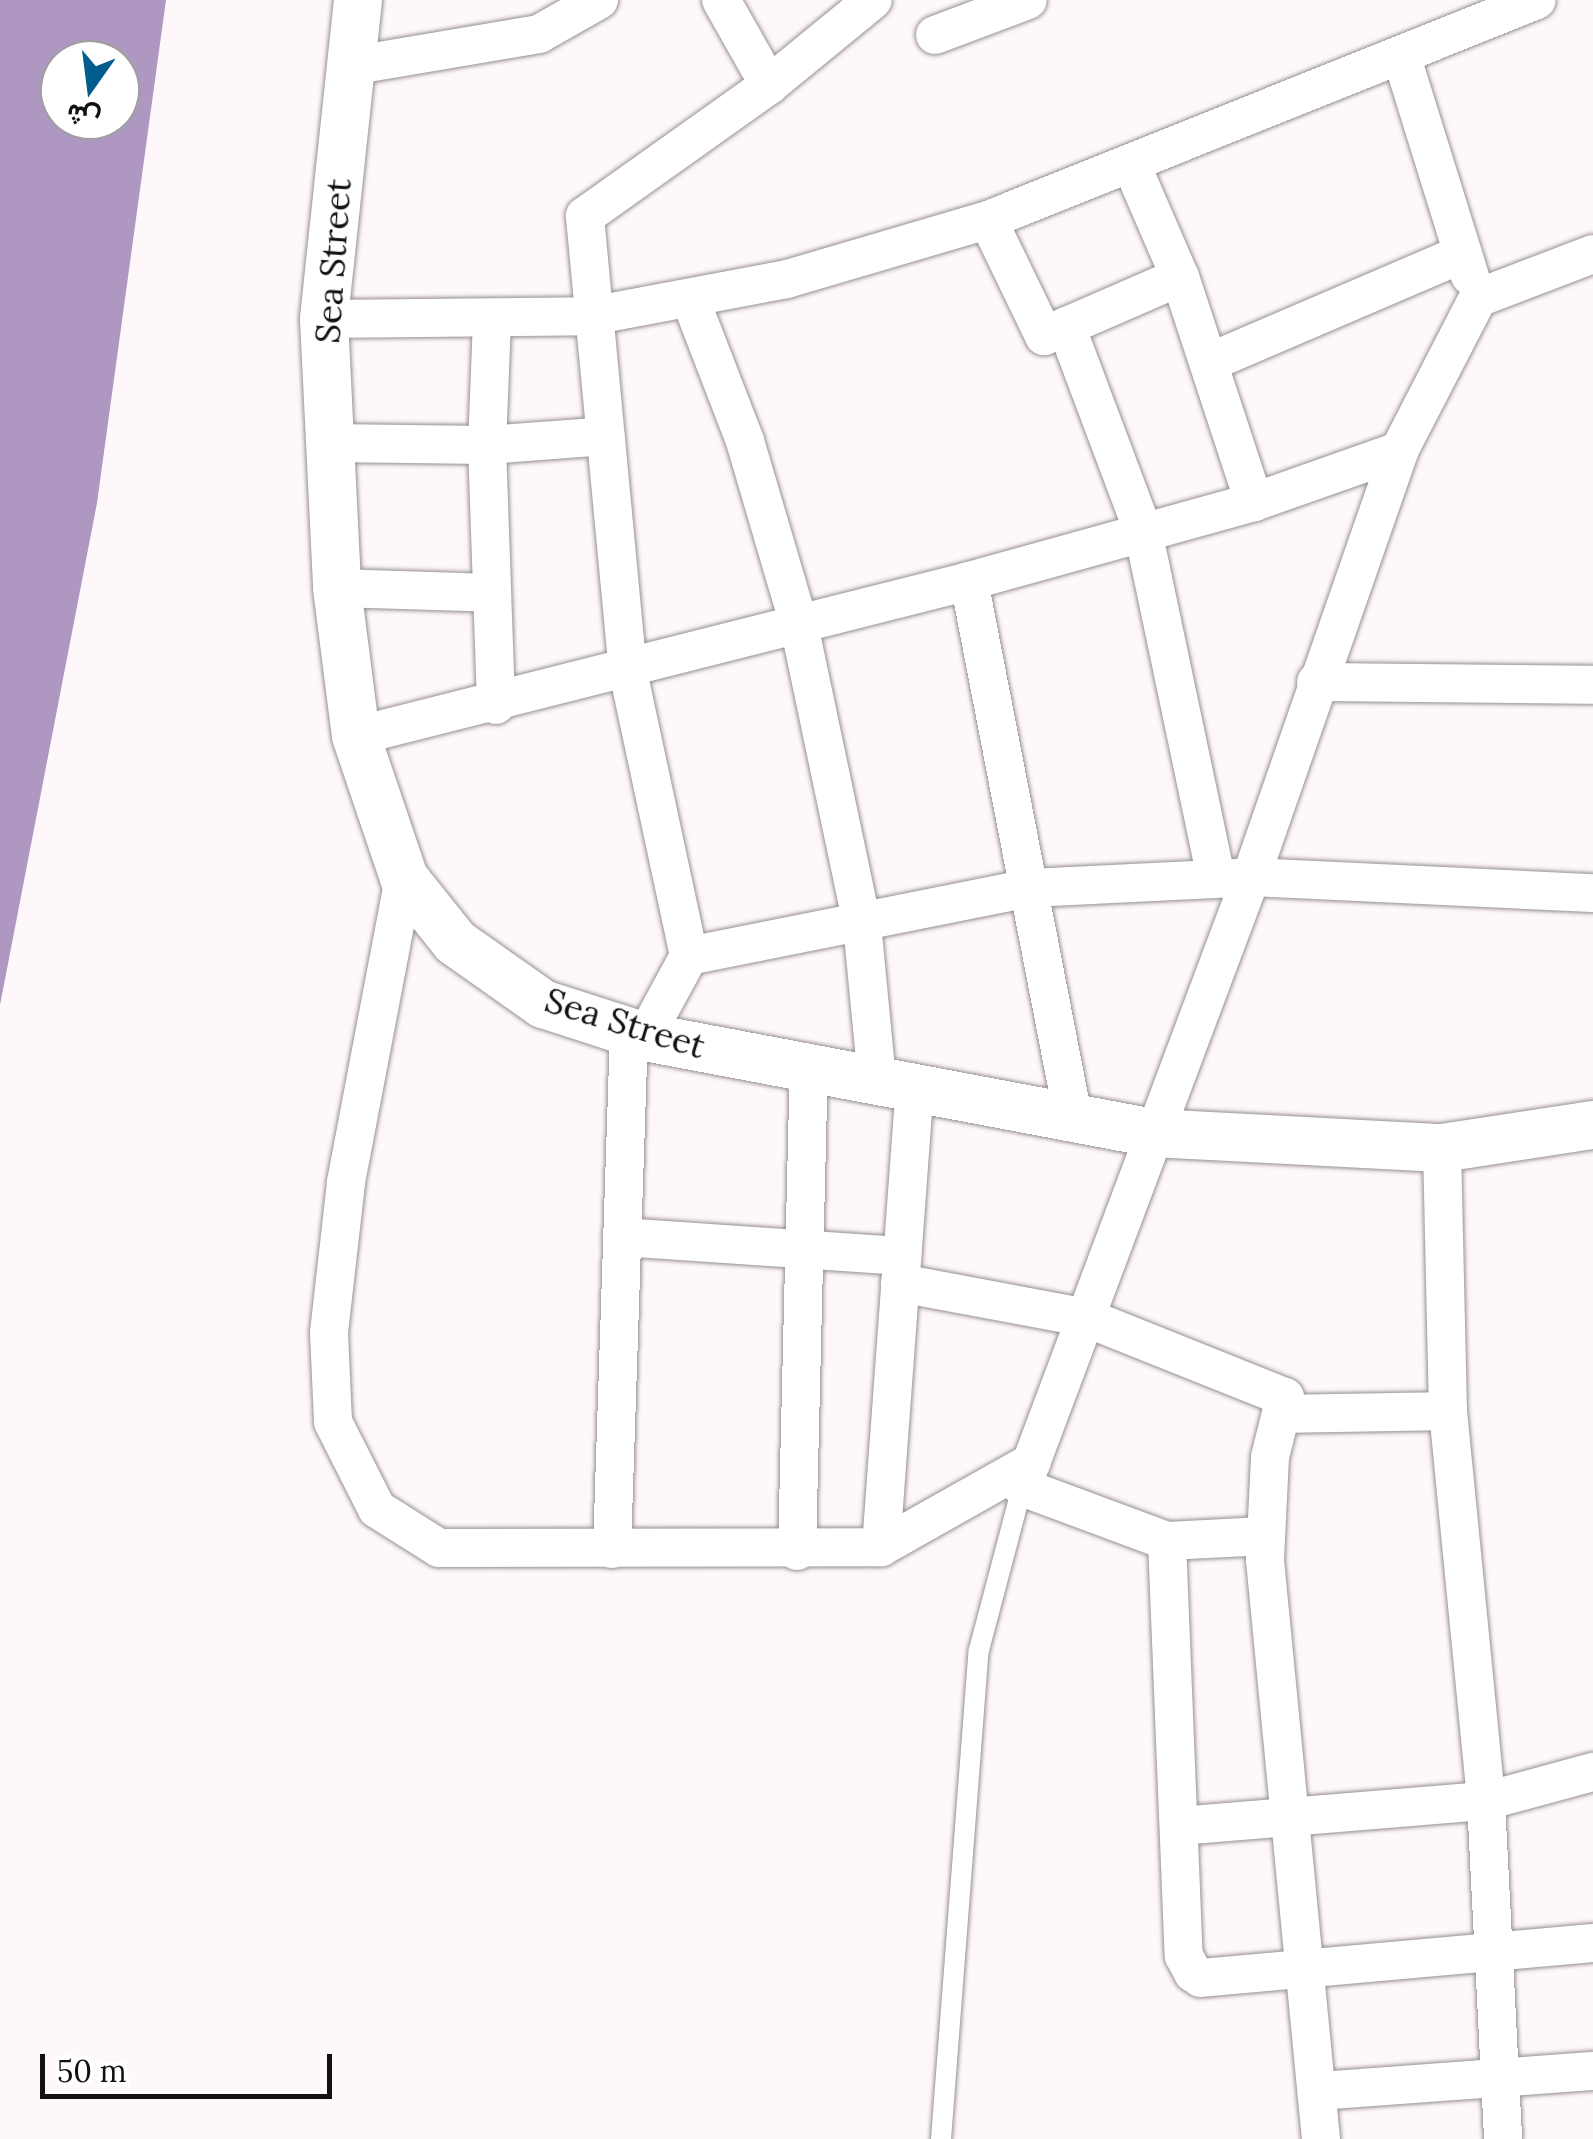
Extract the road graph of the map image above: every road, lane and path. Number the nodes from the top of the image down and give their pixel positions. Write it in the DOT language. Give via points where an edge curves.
graph roads {
  1 [pos="358,0"];
  2 [pos="600,0"];
  3 [pos="721,0"];
  4 [pos="873,0"];
  5 [pos="1028,0"];
  6 [pos="1537,0"];
  7 [pos="989,6"];
  8 [pos="935,35"];
  9 [pos="1402,58"];
  10 [pos="350,66"];
  11 [pos="769,85"];
  12 [pos="1131,164"];
  13 [pos="988,220"];
  14 [pos="1462,254"];
  15 [pos="1593,254"];
  16 [pos="1180,277"];
  17 [pos="1478,298"];
  18 [pos="691,301"];
  19 [pos="591,316"];
  20 [pos="324,319"];
  21 [pos="492,321"];
  22 [pos="1066,326"];
  23 [pos="1210,362"];
  24 [pos="606,436"];
  25 [pos="328,443"];
  26 [pos="487,445"];
  27 [pos="1399,451"];
  28 [pos="1254,502"];
  29 [pos="1144,532"];
  30 [pos="970,581"];
  31 [pos="337,588"];
  32 [pos="492,593"];
  33 [pos="799,625"];
  34 [pos="628,672"];
  35 [pos="1316,682"];
  36 [pos="1593,685"];
  37 [pos="496,705"];
  38 [pos="356,736"];
  39 [pos="1233,877"];
  40 [pos="404,878"];
  41 [pos="1030,888"];
  42 [pos="1593,893"];
  43 [pos="862,924"];
  44 [pos="690,956"];
  45 [pos="637,1034"];
  46 [pos="809,1068"];
  47 [pos="896,1084"];
  48 [pos="1073,1117"];
  49 [pos="1593,1124"];
  50 [pos="1153,1134"];
  51 [pos="1442,1148"];
  52 [pos="622,1238"];
  53 [pos="802,1250"];
  54 [pos="901,1269"];
  55 [pos="1088,1318"];
  56 [pos="1448,1412"];
  57 [pos="1282,1414"];
  58 [pos="1027,1475"];
  59 [pos="1265,1536"];
  60 [pos="1167,1541"];
  61 [pos="880,1547"];
  62 [pos="612,1550"];
  63 [pos="797,1551"];
  64 [pos="1588,1786"];
  65 [pos="1486,1800"];
  66 [pos="1294,1819"];
  67 [pos="1180,1826"];
  68 [pos="1593,1943"];
  69 [pos="1494,1949"];
  70 [pos="1309,1968"];
  71 [pos="1593,2071"];
  72 [pos="1500,2079"];
  73 [pos="1319,2091"];
  74 [pos="940,2139"];
  75 [pos="1321,2139"];
  76 [pos="1503,2139"];
  1 -- 10 [label="street, Sea Street"];
  2 -- 10 [label="street" via="538,34"];
  3 -- 11 [label="street"];
  4 -- 11 [label="street"];
  5 -- 7 [label="street"];
  6 -- 9 [label="street"];
  7 -- 8 [label="street"];
  9 -- 12 [label="street"];
  9 -- 14 [label="street"];
  10 -- 20 [label="street, Sea Street"];
  11 -- 19 [label="street" via="585,216"];
  12 -- 13 [label="street"];
  12 -- 16 [label="street"];
  13 -- 18 [label="street"];
  13 -- 22 [label="street" via="1044,336"];
  14 -- 17 [label="street"];
  14 -- 23 [label="street"];
  15 -- 17 [label="street"];
  16 -- 22 [label="street"];
  16 -- 23 [label="street"];
  17 -- 27 [label="street"];
  18 -- 19 [label="street"];
  18 -- 33 [label="street" via="745,441"];
  19 -- 21 [label="street"];
  19 -- 24 [label="street"];
  20 -- 21 [label="street"];
  20 -- 25 [label="street, Sea Street"];
  21 -- 26 [label="street"];
  22 -- 29 [label="street"];
  23 -- 28 [label="street"];
  24 -- 26 [label="street"];
  24 -- 34 [label="street"];
  25 -- 26 [label="street"];
  25 -- 31 [label="street, Sea Street"];
  26 -- 32 [label="street"];
  27 -- 28 [label="street"];
  27 -- 35 [label="street"];
  28 -- 29 [label="street"];
  29 -- 30 [label="street"];
  29 -- 39 [label="street"];
  30 -- 33 [label="street"];
  30 -- 41 [label="street"];
  31 -- 32 [label="street"];
  31 -- 38 [label="street, Sea Street"];
  32 -- 37 [label="street"];
  33 -- 34 [label="street"];
  33 -- 43 [label="street"];
  34 -- 37 [label="street"];
  34 -- 44 [label="street"];
  35 -- 36 [label="street"];
  35 -- 39 [label="street"];
  37 -- 38 [label="street"];
  38 -- 40 [label="street, Sea Street"];
  39 -- 41 [label="street"];
  39 -- 42 [label="street"];
  39 -- 50 [label="street"];
  40 -- 45 [label="street, Sea Street" via="455,942 543,1004"];
  40 -- 62 [label="street" via="346,1184 330,1333 332,1422 377,1509 439,1548"];
  41 -- 43 [label="street"];
  41 -- 48 [label="street"];
  43 -- 44 [label="street"];
  43 -- 47 [label="street"];
  44 -- 45 [label="street"];
  45 -- 46 [label="street, Sea Street"];
  45 -- 52 [label="street"];
  46 -- 47 [label="street, Sea Street"];
  46 -- 53 [label="street"];
  47 -- 48 [label="street, Sea Street"];
  47 -- 54 [label="street"];
  48 -- 50 [label="street, Sea Street"];
  49 -- 51 [label="street, Sea Street"];
  50 -- 51 [label="street, Sea Street"];
  50 -- 55 [label="street"];
  51 -- 56 [label="street"];
  52 -- 53 [label="street"];
  52 -- 62 [label="street"];
  53 -- 54 [label="street"];
  53 -- 63 [label="street"];
  54 -- 55 [label="street"];
  54 -- 61 [label="street"];
  55 -- 57 [label="street" via="1278,1391 1286,1400"];
  55 -- 58 [label="street"];
  56 -- 57 [label="street"];
  56 -- 65 [label="street"];
  57 -- 59 [label="street" via="1270,1457"];
  58 -- 60 [label="street"];
  58 -- 61 [label="street"];
  58 -- 74 [label="lane" via="979,1650"];
  59 -- 60 [label="street"];
  59 -- 66 [label="street"];
  60 -- 67 [label="street"];
  61 -- 63 [label="street"];
  62 -- 63 [label="street"];
  64 -- 65 [label="street"];
  65 -- 66 [label="street"];
  65 -- 69 [label="street"];
  66 -- 67 [label="street"];
  66 -- 70 [label="street"];
  67 -- 70 [label="street" via="1184,1956 1193,1974"];
  68 -- 69 [label="street"];
  69 -- 70 [label="street"];
  69 -- 72 [label="street"];
  70 -- 73 [label="street"];
  71 -- 72 [label="street"];
  72 -- 73 [label="street"];
  72 -- 76 [label="street"];
  73 -- 75 [label="street"];
}
